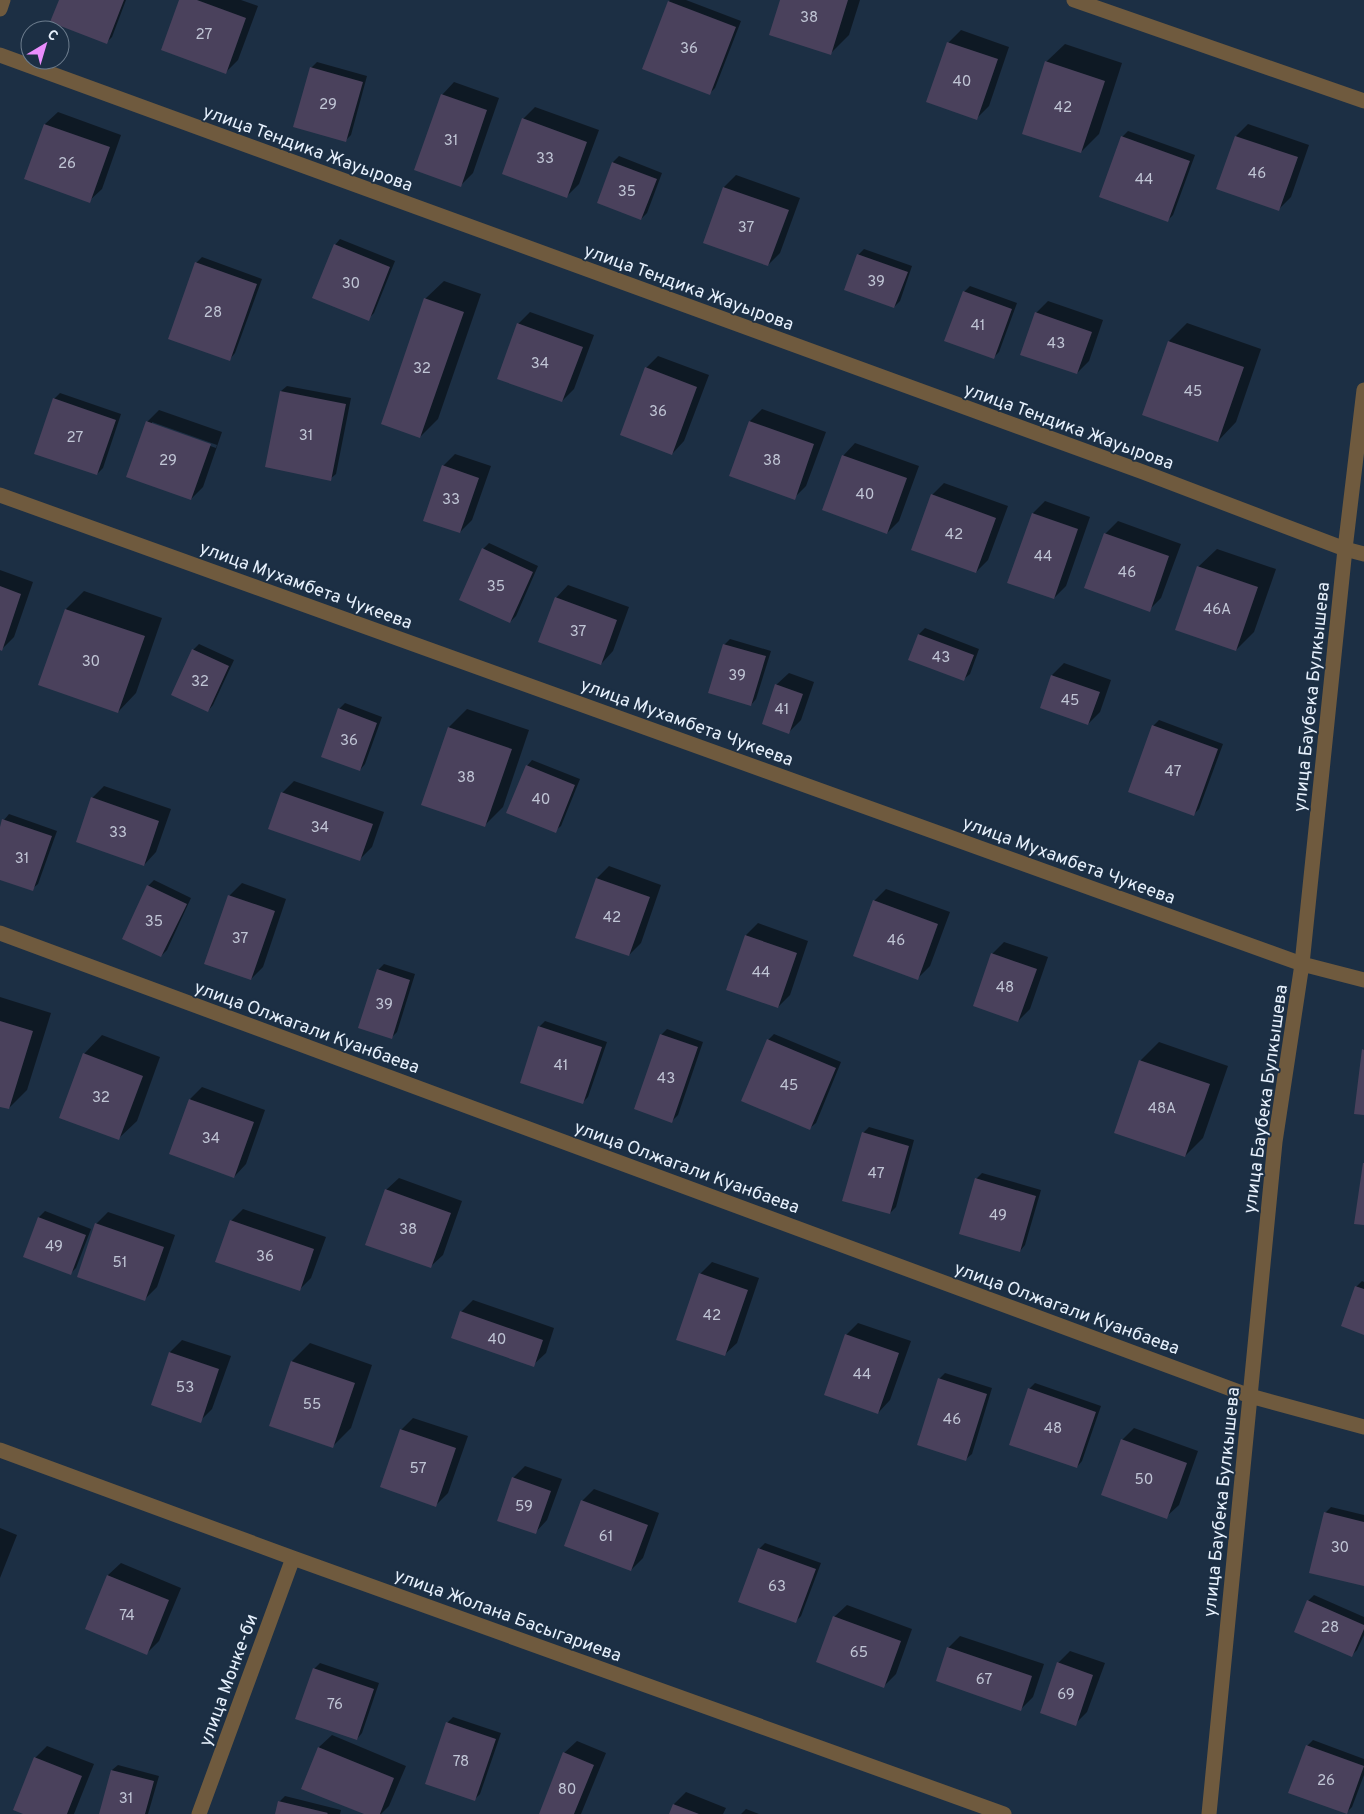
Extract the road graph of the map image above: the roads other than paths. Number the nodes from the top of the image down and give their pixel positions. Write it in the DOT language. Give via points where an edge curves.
graph roads {
  1 [pos="3,0"];
  2 [pos="1074,0"];
  3 [pos="0,9"];
  4 [pos="0,55"];
  5 [pos="1364,101"];
  6 [pos="1364,390"];
  7 [pos="0,495"];
  8 [pos="1345,549"];
  9 [pos="1364,554"];
  10 [pos="0,933"];
  11 [pos="1302,964"];
  12 [pos="1364,980"];
  13 [pos="1250,1396"];
  14 [pos="1364,1427"];
  15 [pos="0,1450"];
  16 [pos="293,1558"];
  17 [pos="199,1814"];
  18 [pos="1004,1814"];
  19 [pos="1209,1814"];
  1 -- 3 [label="street"];
  2 -- 5 [label="street"];
  4 -- 8 [label="street, улица Тендика Жауырова" via="1143,472"];
  6 -- 8 [label="street, улица Баубека Булкышева"];
  7 -- 11 [label="street, улица Мухамбета Чукеева"];
  8 -- 9 [label="street, улица Тендика Жауырова"];
  8 -- 11 [label="street, улица Баубека Булкышева"];
  10 -- 13 [label="street, улица Олжагали Куанбаева"];
  11 -- 12 [label="street, улица Мухамбета Чукеева"];
  11 -- 13 [label="street, улица Баубека Булкышева" via="1274,1142"];
  13 -- 14 [label="street, улица Олжагали Куанбаева"];
  13 -- 19 [label="street, улица Баубека Булкышева"];
  15 -- 16 [label="street, улица Жолана Басыгариева"];
  16 -- 17 [label="street, улица Монке-би"];
  16 -- 18 [label="street, улица Жолана Басыгариева"];
}
